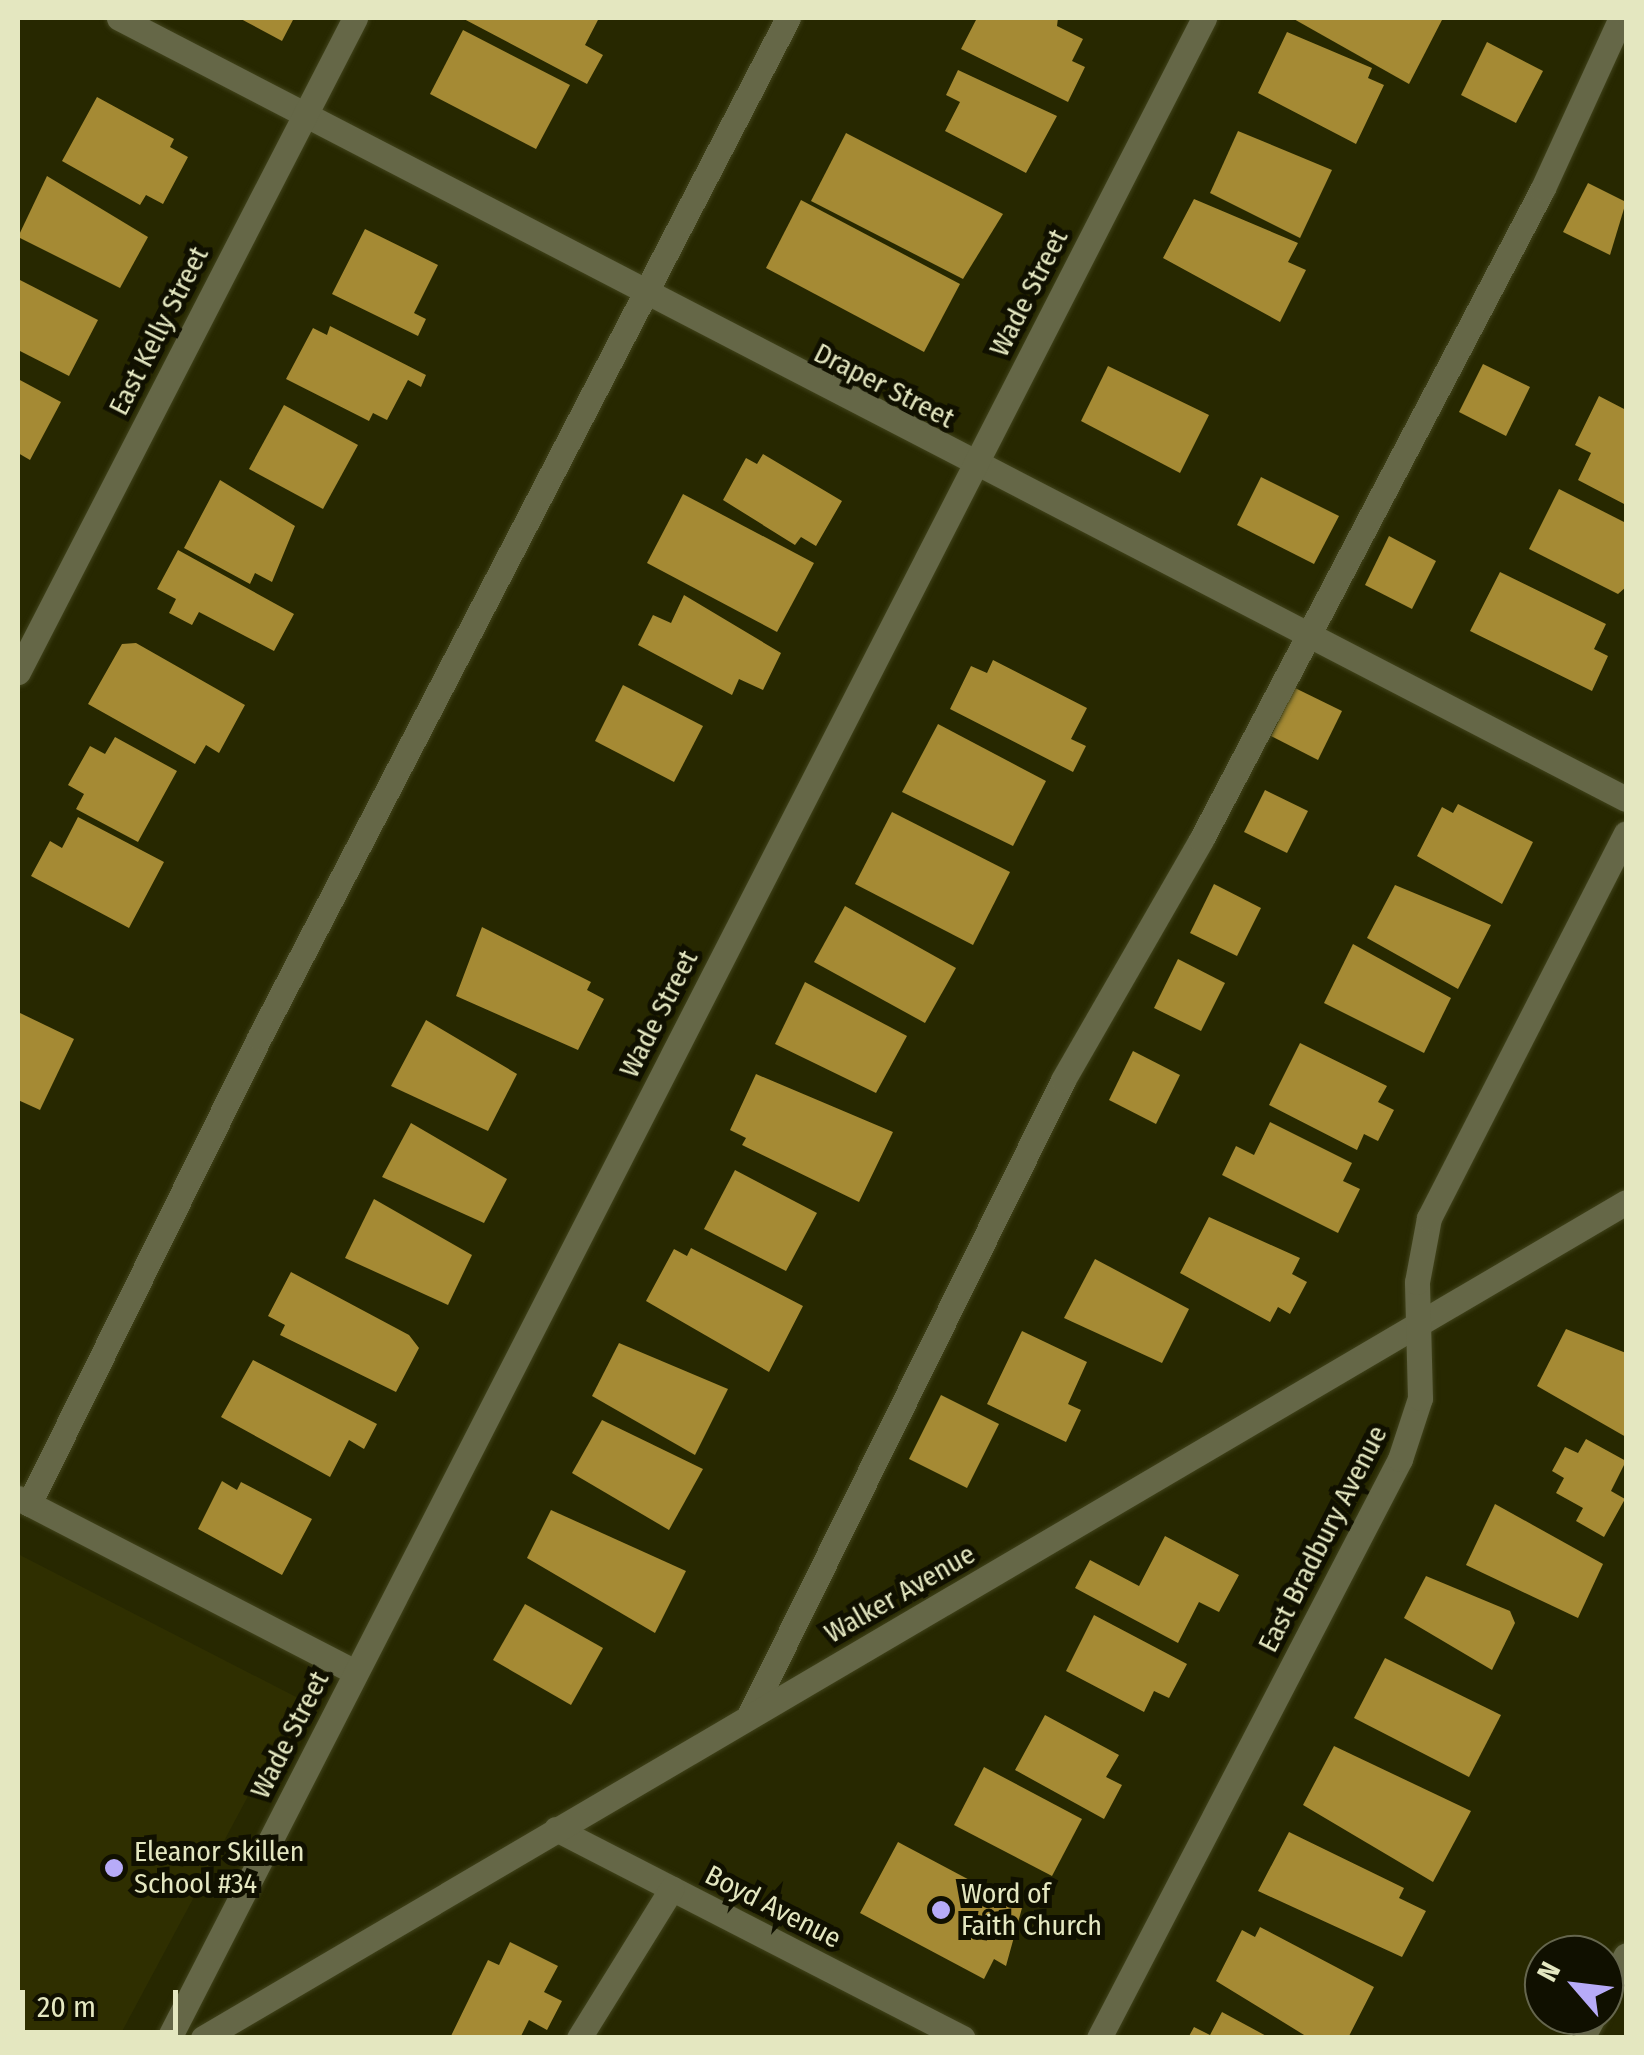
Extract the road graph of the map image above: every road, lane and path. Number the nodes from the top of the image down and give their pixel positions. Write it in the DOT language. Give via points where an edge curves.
graph roads {
  1 [pos="119,18"];
  2 [pos="355,18"];
  3 [pos="788,18"];
  4 [pos="1204,18"];
  5 [pos="1621,18"];
  6 [pos="304,116"];
  7 [pos="645,296"];
  8 [pos="974,466"];
  9 [pos="1304,637"];
  10 [pos="18,672"];
  11 [pos="1626,800"];
  12 [pos="1626,833"];
  13 [pos="1626,1202"];
  14 [pos="1420,1326"];
  15 [pos="23,1501"];
  16 [pos="355,1672"];
  17 [pos="750,1716"];
  18 [pos="556,1829"];
  19 [pos="672,1888"];
  20 [pos="168,2038"];
  21 [pos="204,2038"];
  22 [pos="579,2038"];
  23 [pos="962,2038"];
  24 [pos="1098,2038"];
  1 -- 6 [label="street, Draper Street"];
  2 -- 6 [label="street, East Kelly Street"];
  3 -- 7 [label="street"];
  4 -- 8 [label="street, Wade Street"];
  5 -- 9 [label="street" via="1543,188"];
  6 -- 7 [label="street, Draper Street"];
  6 -- 10 [label="street, East Kelly Street"];
  7 -- 8 [label="street, Draper Street"];
  7 -- 15 [label="street"];
  8 -- 9 [label="street, Draper Street"];
  8 -- 16 [label="street, Wade Street"];
  9 -- 11 [label="street, Draper Street"];
  9 -- 17 [label="street" via="1063,1080"];
  12 -- 14 [label="street, East Bradbury Avenue" via="1429,1218"];
  13 -- 14 [label="street, Walker Avenue"];
  14 -- 17 [label="street, Walker Avenue"];
  14 -- 24 [label="street, East Bradbury Avenue" via="1420,1398 1400,1460"];
  15 -- 16 [label="street"];
  16 -- 20 [label="street, Wade Street"];
  17 -- 18 [label="street, Walker Avenue"];
  18 -- 19 [label="street, Boyd Avenue"];
  18 -- 21 [label="street, Walker Avenue"];
  19 -- 22 [label="street"];
  19 -- 23 [label="street, Boyd Avenue"];
}
